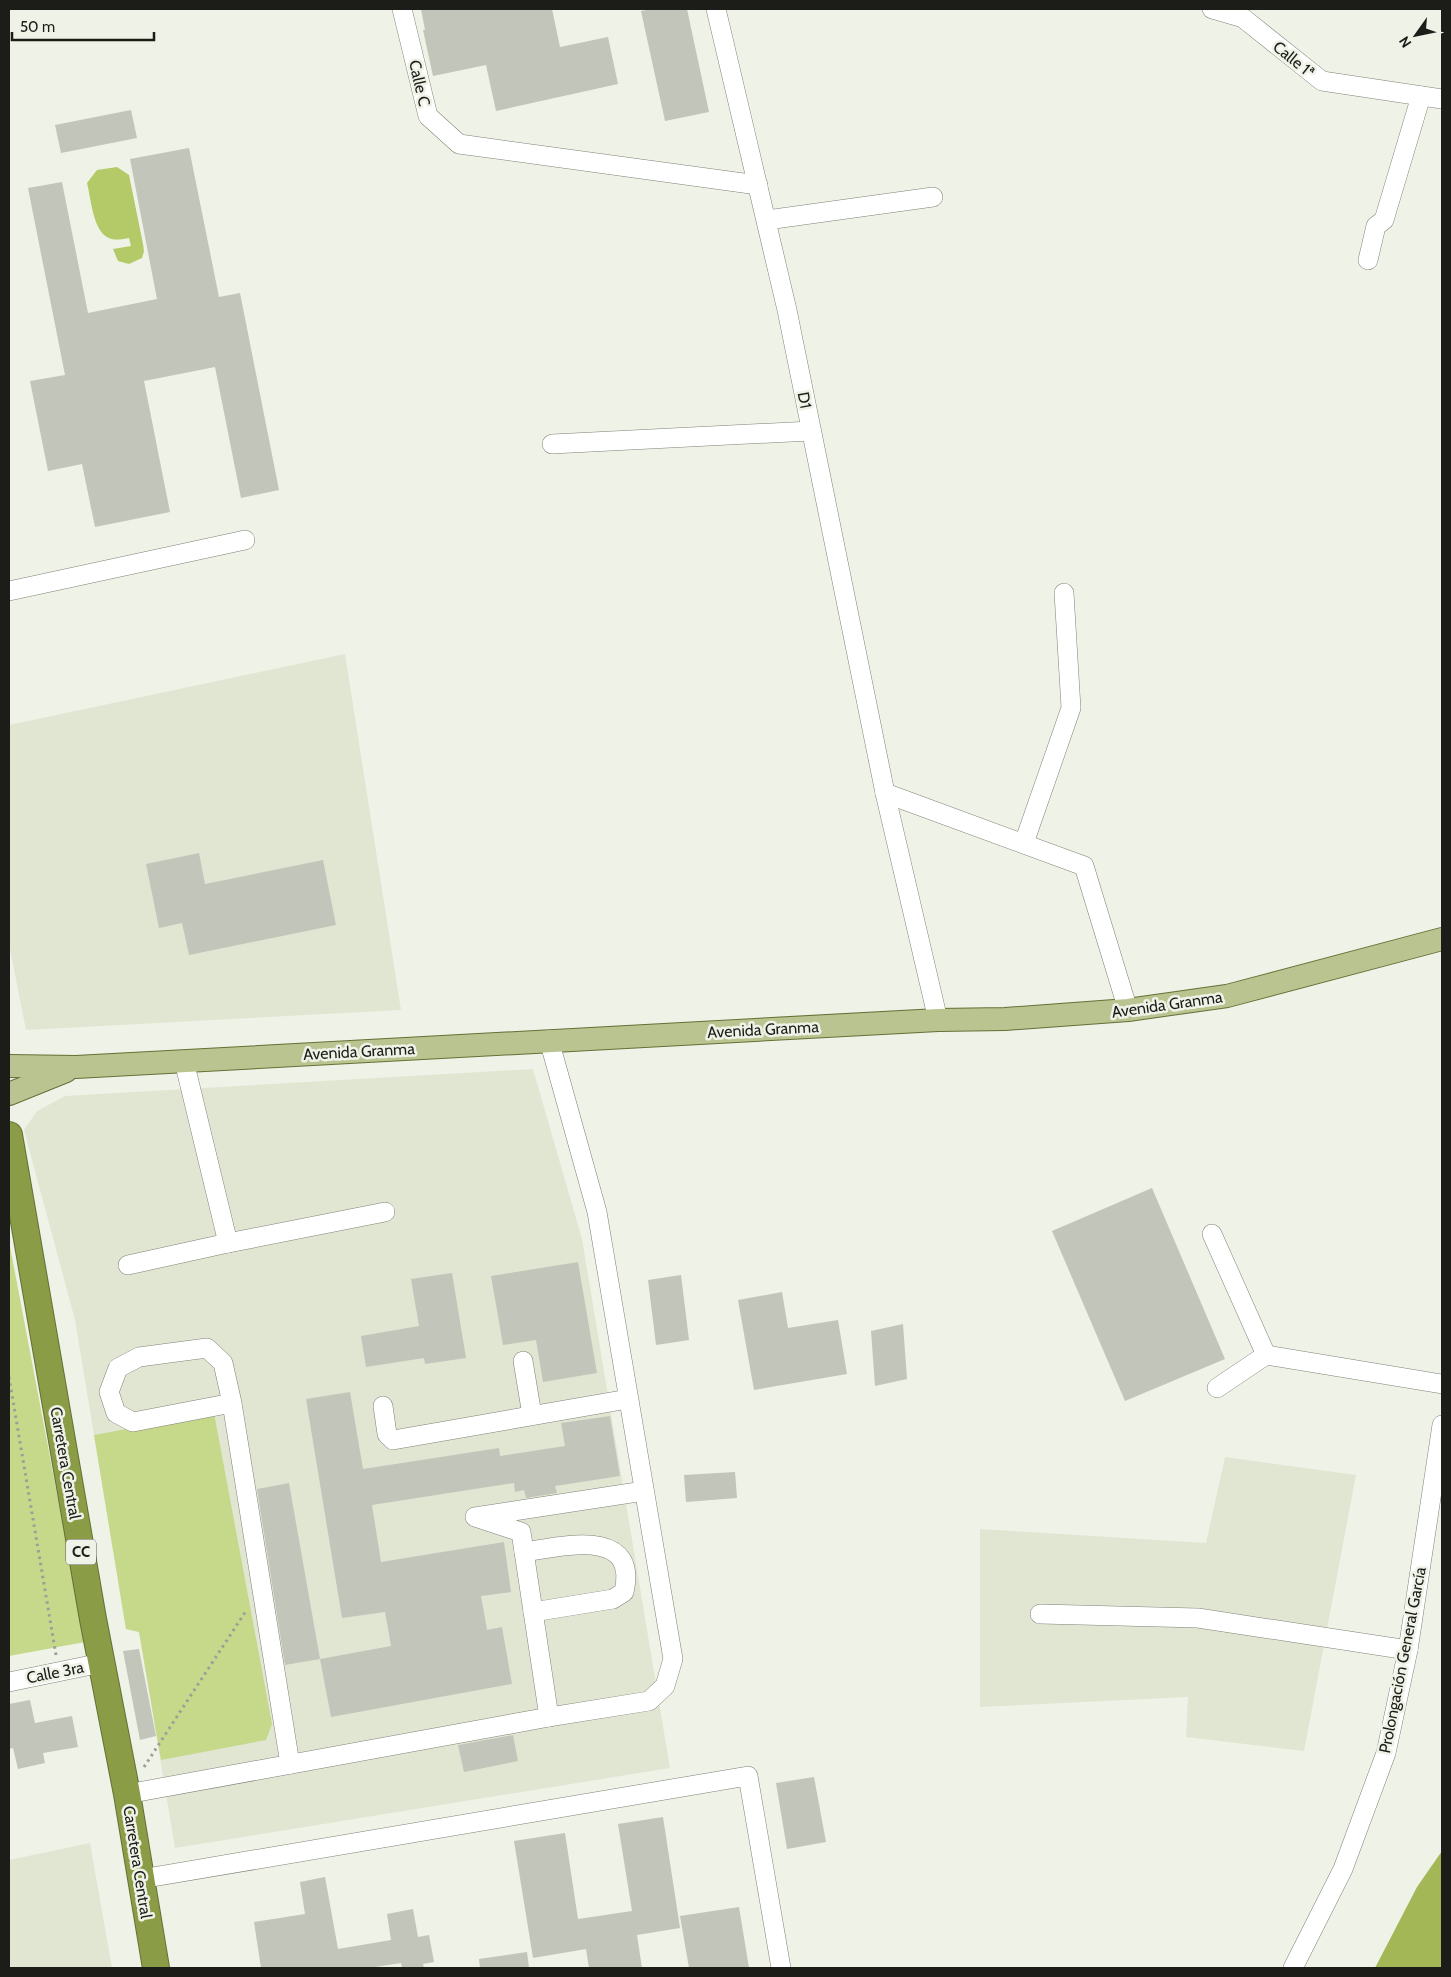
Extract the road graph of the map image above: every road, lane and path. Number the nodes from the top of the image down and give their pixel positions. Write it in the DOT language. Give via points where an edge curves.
graph roads {
  1 [pos="402,9"];
  2 [pos="716,9"];
  3 [pos="1212,9"];
  4 [pos="1421,96"];
  5 [pos="1442,99"];
  6 [pos="758,185"];
  7 [pos="933,197"];
  8 [pos="767,220"];
  9 [pos="1368,260"];
  10 [pos="811,431"];
  11 [pos="552,444"];
  12 [pos="245,540"];
  13 [pos="9,591"];
  14 [pos="1064,593"];
  15 [pos="885,793"];
  16 [pos="1024,843"];
  17 [pos="1442,939"];
  18 [pos="1128,1010"];
  19 [pos="938,1020"];
  20 [pos="549,1040"];
  21 [pos="184,1061"];
  22 [pos="9,1066"];
  23 [pos="76,1067"];
  24 [pos="9,1094"];
  25 [pos="9,1135"];
  26 [pos="384,1212"];
  27 [pos="1212,1234"];
  28 [pos="228,1243"];
  29 [pos="128,1265"];
  30 [pos="1266,1355"];
  31 [pos="523,1362"];
  32 [pos="9,1377"];
  33 [pos="1442,1384"];
  34 [pos="1217,1388"];
  35 [pos="628,1399"];
  36 [pos="232,1402"];
  37 [pos="382,1406"];
  38 [pos="532,1415"];
  39 [pos="1442,1425"];
  40 [pos="644,1491"];
  41 [pos="524,1552"];
  42 [pos="262,1588"];
  43 [pos="533,1612"];
  44 [pos="1040,1614"];
  45 [pos="1408,1650"];
  46 [pos="101,1663"];
  47 [pos="59,1672"];
  48 [pos="9,1682"];
  49 [pos="549,1717"];
  50 [pos="290,1764"];
  51 [pos="127,1794"];
  52 [pos="141,1879"];
  53 [pos="156,1968"];
  54 [pos="781,1968"];
  55 [pos="1294,1968"];
  1 -- 6 [label="street, Calle C" via="428,116 459,144"];
  2 -- 6 [label="street, D1"];
  3 -- 4 [label="street, Calle 1ª" via="1243,18 1322,82"];
  4 -- 5 [label="street, Calle 1ª"];
  4 -- 9 [label="street" via="1384,220 1376,226"];
  6 -- 8 [label="street, D1"];
  7 -- 8 [label="street"];
  8 -- 10 [label="street, D1"];
  10 -- 11 [label="street"];
  10 -- 15 [label="street, D1"];
  12 -- 13 [label="street"];
  14 -- 16 [label="street" via="1071,708"];
  15 -- 16 [label="street"];
  15 -- 19 [label="street, D1"];
  16 -- 18 [label="street" via="1084,866"];
  17 -- 18 [label="main road, Avenida Granma" via="1227,996"];
  18 -- 19 [label="main road, Avenida Granma" via="1005,1020"];
  19 -- 20 [label="main road, Avenida Granma"];
  20 -- 21 [label="main road, Avenida Granma"];
  20 -- 35 [label="street" via="596,1212"];
  21 -- 23 [label="main road, Avenida Granma"];
  21 -- 28 [label="street"];
  22 -- 23 [label="main road, Avenida Granma"];
  23 -- 24 [label="main road, Avenida Granma"];
  25 -- 46 [label="highway, Carretera Central / CC"];
  26 -- 28 [label="street"];
  27 -- 30 [label="street"];
  28 -- 29 [label="street"];
  30 -- 33 [label="street"];
  30 -- 34 [label="street"];
  31 -- 38 [label="street"];
  32 -- 47 [label="path"];
  35 -- 38 [label="street"];
  35 -- 40 [label="street"];
  36 -- 36 [label="street" via="223,1363 207,1348 139,1357 118,1368 109,1392 116,1413 133,1422"];
  36 -- 42 [label="street"];
  37 -- 38 [label="street" via="388,1434 393,1440"];
  39 -- 45 [label="street, Prolongación General García"];
  40 -- 41 [label="street" via="475,1517 521,1532"];
  40 -- 49 [label="street" via="673,1659 665,1686 649,1701"];
  41 -- 43 [label="street"];
  41 -- 43 [label="street" via="598,1545 618,1556 628,1577 624,1592 613,1599"];
  42 -- 50 [label="street"];
  42 -- 51 [label="path"];
  43 -- 49 [label="street"];
  44 -- 45 [label="street" via="1198,1618"];
  45 -- 55 [label="street, Prolongación General García" via="1386,1753 1343,1869"];
  46 -- 47 [label="street, Calle 3ra"];
  46 -- 51 [label="highway, Carretera Central / CC"];
  47 -- 48 [label="street, Calle 3ra"];
  49 -- 50 [label="street"];
  50 -- 51 [label="street"];
  51 -- 52 [label="highway, Carretera Central / CC"];
  52 -- 53 [label="highway, Carretera Central / CC"];
  52 -- 54 [label="street" via="748,1776"];
}
